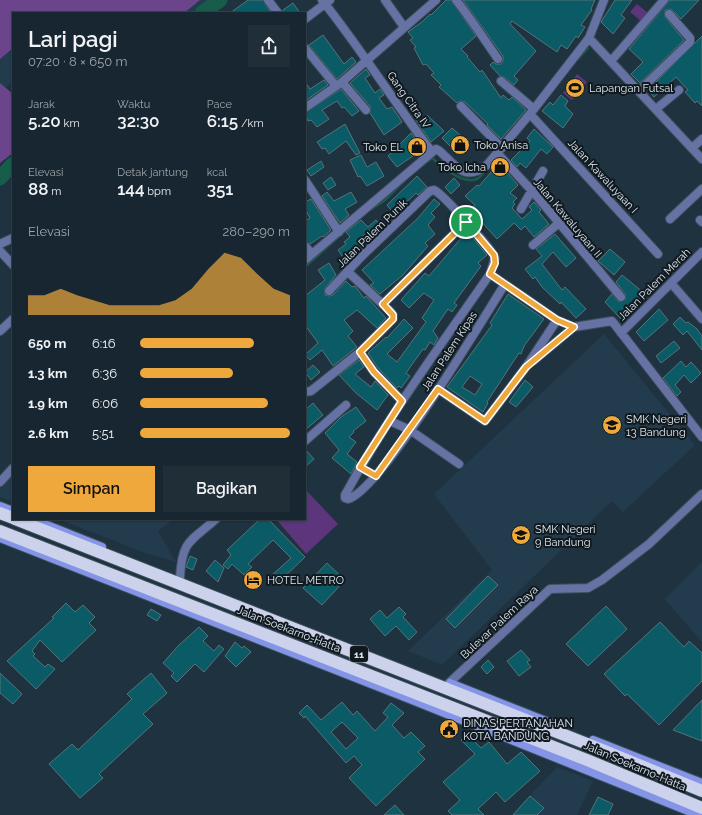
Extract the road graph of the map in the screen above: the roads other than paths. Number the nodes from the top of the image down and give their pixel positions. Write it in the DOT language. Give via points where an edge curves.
graph roads {
  1 [pos="268,0"];
  2 [pos="386,0"];
  3 [pos="436,0"];
  4 [pos="456,0"];
  5 [pos="604,0"];
  6 [pos="664,0"];
  7 [pos="326,1"];
  8 [pos="277,12"];
  9 [pos="669,14"];
  10 [pos="306,18"];
  11 [pos="404,27"];
  12 [pos="589,38"];
  13 [pos="306,49"];
  14 [pos="498,59"];
  15 [pos="368,61"];
  16 [pos="611,61"];
  17 [pos="501,81"];
  18 [pos="339,84"];
  19 [pos="679,90"];
  20 [pos="639,91"];
  21 [pos="462,106"];
  22 [pos="306,107"];
  23 [pos="656,109"];
  24 [pos="366,110"];
  25 [pos="532,114"];
  26 [pos="702,139"];
  27 [pos="692,148"];
  28 [pos="500,151"];
  29 [pos="432,152"];
  30 [pos="702,159"];
  31 [pos="543,171"];
  32 [pos="306,182"];
  33 [pos="702,189"];
  34 [pos="531,190"];
  35 [pos="521,209"];
  36 [pos="670,219"];
  37 [pos="466,222"];
  38 [pos="559,223"];
  39 [pos="339,232"];
  40 [pos="12,238"];
  41 [pos="0,244"];
  42 [pos="533,244"];
  43 [pos="306,247"];
  44 [pos="0,251"];
  45 [pos="702,252"];
  46 [pos="312,254"];
  47 [pos="658,254"];
  48 [pos="306,259"];
  49 [pos="12,264"];
  50 [pos="347,271"];
  51 [pos="490,274"];
  52 [pos="671,283"];
  53 [pos="505,284"];
  54 [pos="329,290"];
  55 [pos="621,297"];
  56 [pos="383,304"];
  57 [pos="702,319"];
  58 [pos="12,320"];
  59 [pos="557,320"];
  60 [pos="574,327"];
  61 [pos="0,331"];
  62 [pos="621,333"];
  63 [pos="360,352"];
  64 [pos="526,367"];
  65 [pos="438,389"];
  66 [pos="306,392"];
  67 [pos="402,401"];
  68 [pos="346,405"];
  69 [pos="390,420"];
  70 [pos="410,430"];
  71 [pos="701,433"];
  72 [pos="306,440"];
  73 [pos="459,464"];
  74 [pos="360,467"];
  75 [pos="12,469"];
  76 [pos="376,476"];
  77 [pos="0,482"];
  78 [pos="702,494"];
  79 [pos="0,506"];
  80 [pos="12,511"];
  81 [pos="0,513"];
  82 [pos="12,518"];
  83 [pos="17,520"];
  84 [pos="35,520"];
  85 [pos="215,520"];
  86 [pos="0,531"];
  87 [pos="0,538"];
  88 [pos="180,578"];
  89 [pos="152,599"];
  90 [pos="175,599"];
  91 [pos="322,636"];
  92 [pos="391,683"];
  93 [pos="449,683"];
  94 [pos="412,700"];
  95 [pos="610,746"];
  96 [pos="627,760"];
  97 [pos="702,783"];
  98 [pos="702,791"];
  99 [pos="702,808"];
  100 [pos="698,815"];
  1 -- 8 [label="street"];
  2 -- 11 [label="street"];
  3 -- 11 [label="street"];
  4 -- 14 [label="street"];
  5 -- 12 [label="street"];
  6 -- 16 [label="street"];
  7 -- 10 [label="street"];
  7 -- 15 [label="street, Gang Citra IV"];
  9 -- 20 [label="street" via="690,38 690,42"];
  11 -- 15 [label="street"];
  12 -- 16 [label="street"];
  12 -- 25 [label="street"];
  13 -- 18 [label="street"];
  15 -- 18 [label="street"];
  15 -- 29 [label="street, Gang Citra IV"];
  16 -- 20 [label="street"];
  17 -- 25 [label="street, Jalan Kawaluyaan I"];
  18 -- 22 [label="street"];
  18 -- 24 [label="street"];
  19 -- 23 [label="street"];
  20 -- 23 [label="street"];
  21 -- 28 [label="street, Jalan Kawaluyaan II"];
  23 -- 27 [label="street"];
  25 -- 28 [label="street"];
  25 -- 47 [label="street, Jalan Kawaluyaan I"];
  26 -- 27 [label="street"];
  27 -- 30 [label="street"];
  28 -- 29 [label="street" via="479,172 473,174 457,167 438,149"];
  28 -- 34 [label="street, Jalan Kawaluyaan II"];
  29 -- 39 [label="street"];
  31 -- 34 [label="street"];
  32 -- 39 [label="street"];
  33 -- 36 [label="street"];
  34 -- 35 [label="street"];
  34 -- 38 [label="street, Jalan Kawaluyaan II"];
  37 -- 50 [label="street, Jalan Palem Punik" via="440,194 434,190 430,191"];
  37 -- 51 [label="street" via="494,255 495,263"];
  37 -- 56 [label="street"];
  38 -- 42 [label="street"];
  38 -- 55 [label="street, Jalan Kawaluyaan II"];
  39 -- 46 [label="street"];
  40 -- 41 [label="street"];
  43 -- 46 [label="street"];
  44 -- 49 [label="street"];
  45 -- 52 [label="street, Jalan Palem Merah"];
  46 -- 48 [label="street"];
  50 -- 54 [label="street, Jalan Palem Punik"];
  50 -- 56 [label="street"];
  51 -- 53 [label="street"];
  51 -- 67 [label="street"];
  52 -- 57 [label="street"];
  52 -- 62 [label="street, Jalan Palem Merah"];
  53 -- 59 [label="street"];
  53 -- 65 [label="street, Jalan Palem Kipas"];
  56 -- 63 [label="street" via="393,315 393,319"];
  58 -- 61 [label="street"];
  59 -- 60 [label="street"];
  59 -- 64 [label="street"];
  60 -- 62 [label="street" via="612,321"];
  60 -- 64 [label="street"];
  62 -- 71 [label="street"];
  63 -- 66 [label="street" via="311,391"];
  63 -- 67 [label="street" via="374,372"];
  64 -- 65 [label="street" via="485,421"];
  65 -- 70 [label="street, Jalan Palem Kipas"];
  67 -- 69 [label="street"];
  68 -- 72 [label="street"];
  69 -- 70 [label="street"];
  69 -- 74 [label="street"];
  70 -- 73 [label="street"];
  70 -- 76 [label="street, Jalan Palem Kipas"];
  74 -- 76 [label="street"];
  74 -- 76 [label="street, Jalan Palem Kipas" via="345,498 350,499"];
  75 -- 77 [label="street"];
  78 -- 93 [label="street, Bulevar Palem Raya" via="649,544 602,580 588,588 550,589"];
  79 -- 80 [label="main road"];
  81 -- 82 [label="highway, Jalan Soekarno-Hatta / 11"];
  83 -- 91 [label="highway, Jalan Soekarno-Hatta / 11"];
  84 -- 88 [label="main road, Jalan Soekarno-Hatta"];
  85 -- 88 [label="street" via="187,544 181,557"];
  86 -- 90 [label="highway, Jalan Soekarno-Hatta / 11"];
  87 -- 89 [label="main road, Jalan Soekarno-Hatta"];
  88 -- 91 [label="main road, Jalan Soekarno-Hatta"];
  89 -- 90 [label="highway"];
  89 -- 94 [label="main road, Jalan Soekarno-Hatta"];
  90 -- 92 [label="highway, Jalan Soekarno-Hatta / 11"];
  91 -- 93 [label="main road, Jalan Soekarno-Hatta"];
  91 -- 96 [label="highway, Jalan Soekarno-Hatta / 11"];
  92 -- 94 [label="highway"];
  92 -- 99 [label="highway, Jalan Soekarno-Hatta / 11"];
  93 -- 95 [label="main road, Jalan Soekarno-Hatta"];
  94 -- 100 [label="main road, Jalan Soekarno-Hatta"];
  95 -- 96 [label="highway"];
  95 -- 97 [label="main road, Jalan Soekarno-Hatta"];
  96 -- 98 [label="highway, Jalan Soekarno-Hatta / 11"];
}
